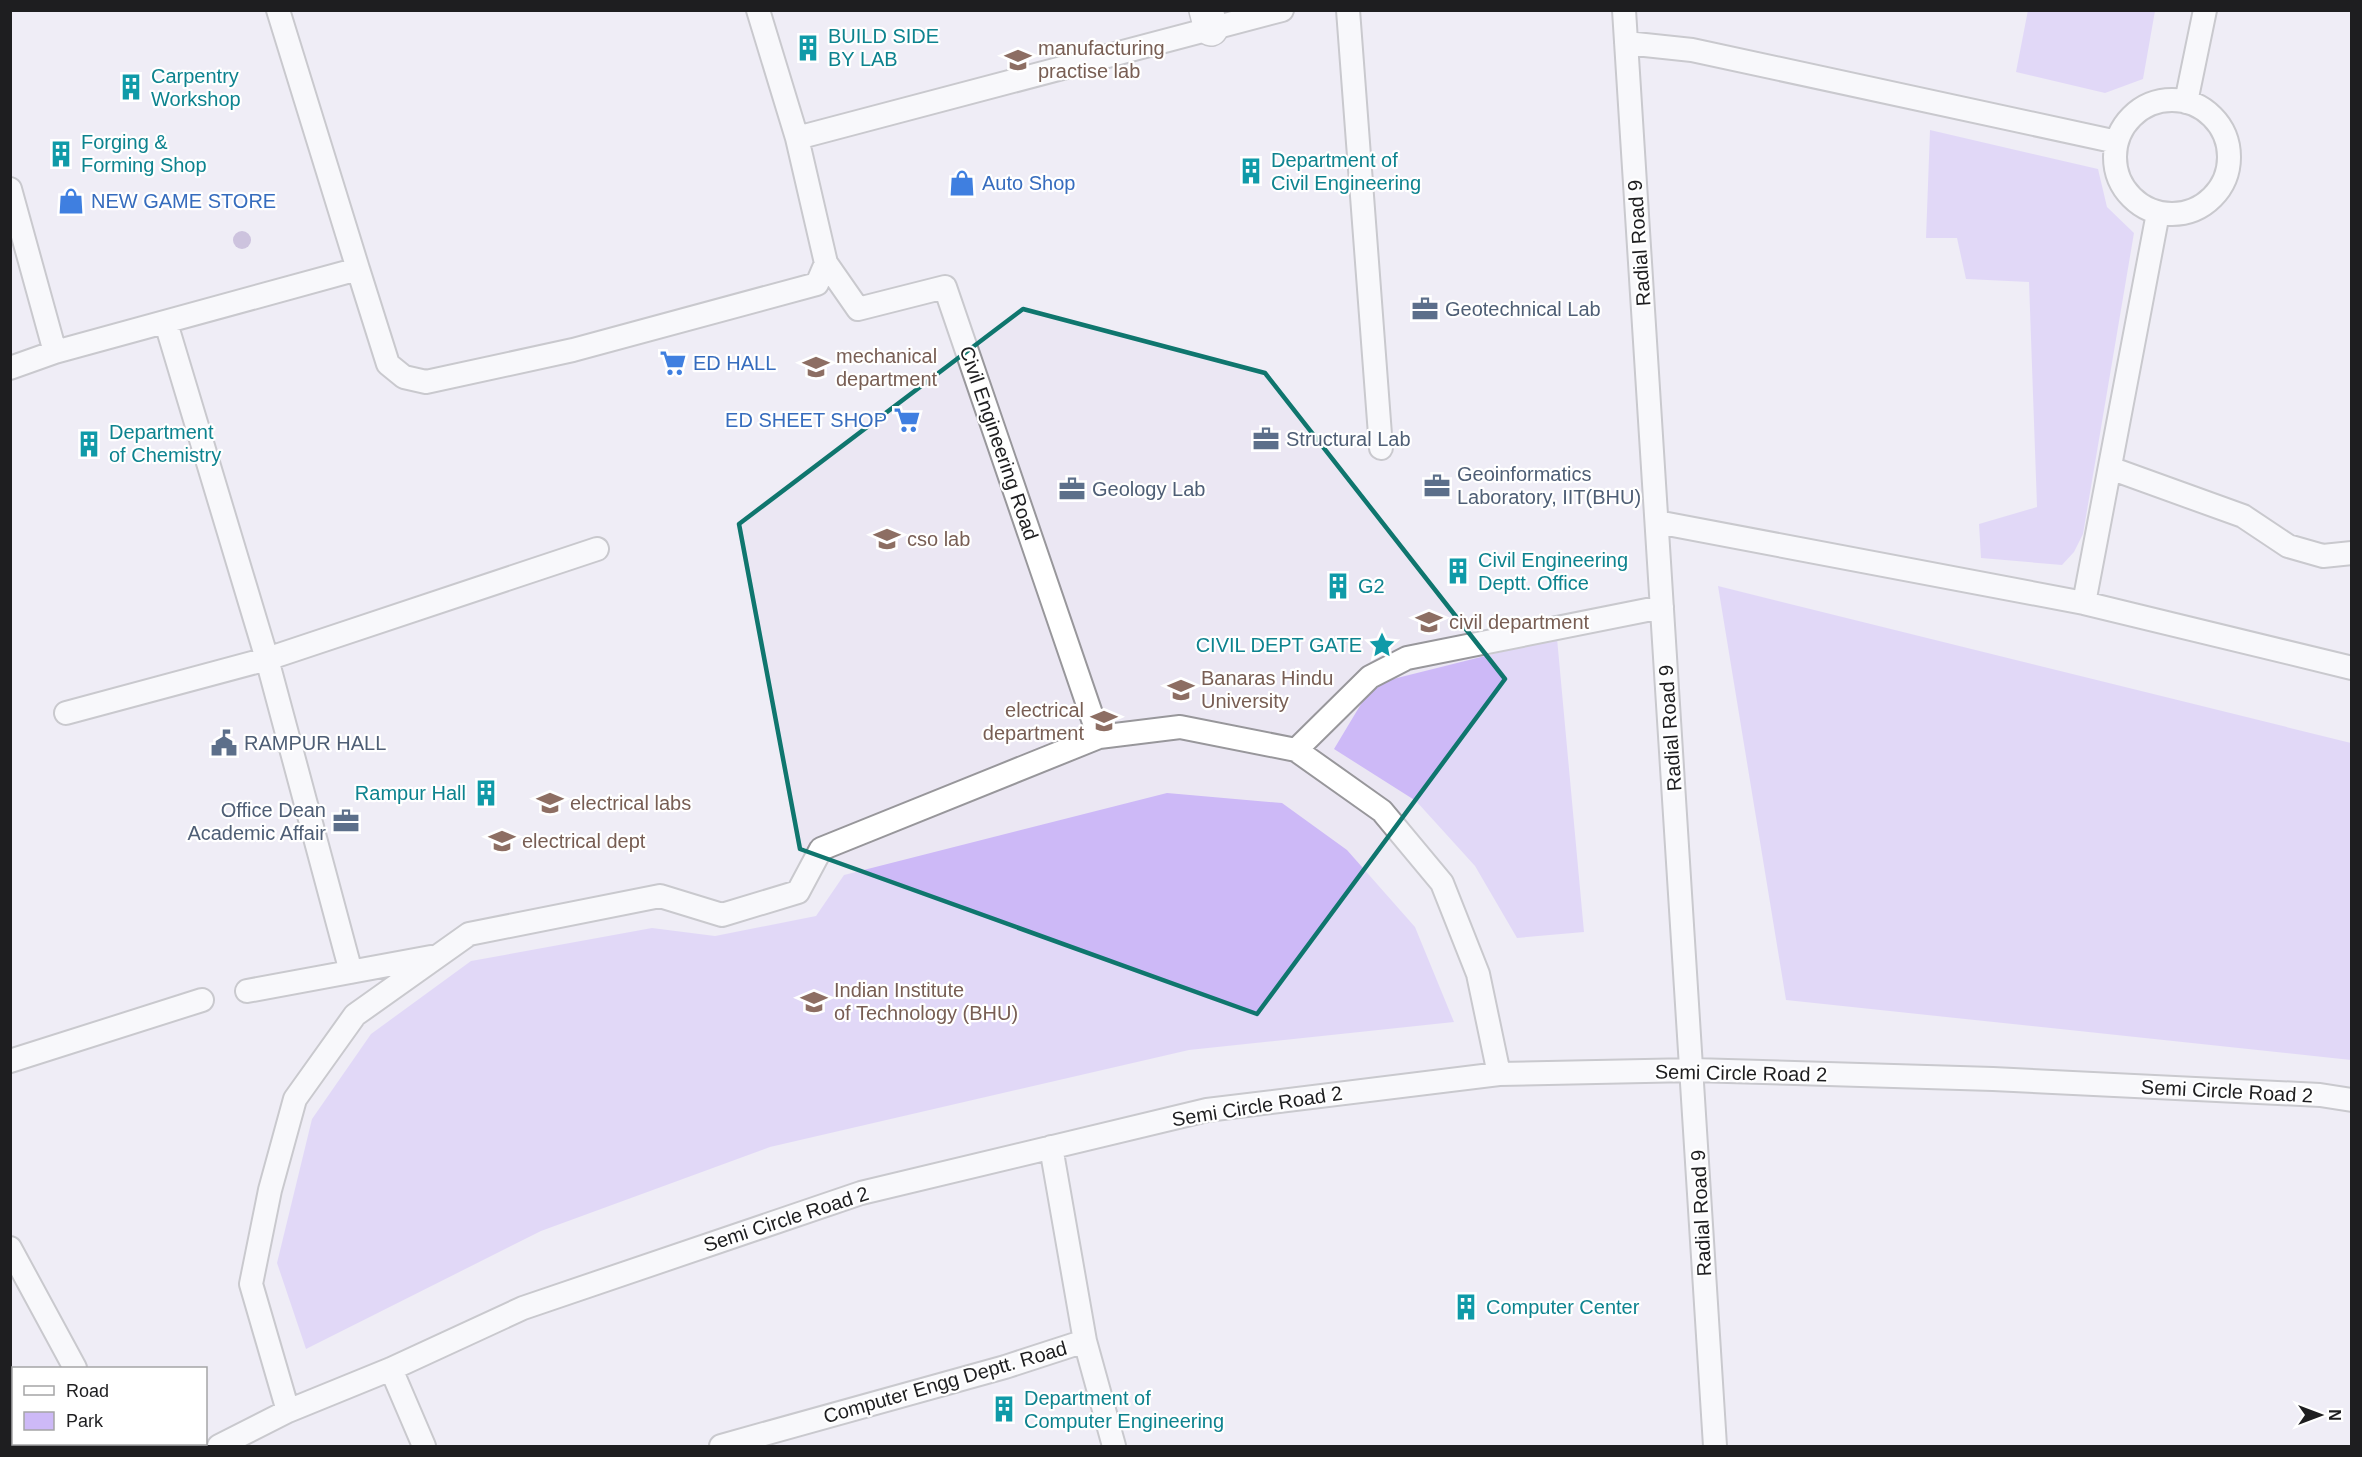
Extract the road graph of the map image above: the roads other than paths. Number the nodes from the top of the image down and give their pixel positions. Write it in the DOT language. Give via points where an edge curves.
graph roads {
  1 [pos="278,10"];
  2 [pos="758,10"];
  3 [pos="1282,10"];
  4 [pos="1348,10"];
  5 [pos="1624,10"];
  6 [pos="2205,10"];
  7 [pos="1208,20"];
  8 [pos="1626,43"];
  9 [pos="2186,102"];
  10 [pos="797,138"];
  11 [pos="2117,142"];
  12 [pos="10,189"];
  13 [pos="2158,213"];
  14 [pos="826,263"];
  15 [pos="358,269"];
  16 [pos="166,324"];
  17 [pos="55,352"];
  18 [pos="10,368"];
  19 [pos="1380,448"];
  20 [pos="2110,468"];
  21 [pos="1657,522"];
  22 [pos="597,549"];
  23 [pos="2352,553"];
  24 [pos="2084,603"];
  25 [pos="1662,607"];
  26 [pos="267,659"];
  27 [pos="2352,668"];
  28 [pos="66,714"];
  29 [pos="1099,737"];
  30 [pos="1296,750"];
  31 [pos="439,955"];
  32 [pos="351,972"];
  33 [pos="247,991"];
  34 [pos="202,1000"];
  35 [pos="10,1061"];
  36 [pos="1693,1070"];
  37 [pos="1499,1074"];
  38 [pos="2352,1100"];
  39 [pos="1050,1147"];
  40 [pos="10,1248"];
  41 [pos="1084,1341"];
  42 [pos="74,1367"];
  43 [pos="390,1369"];
  44 [pos="288,1411"];
  45 [pos="219,1446"];
  46 [pos="424,1446"];
  47 [pos="721,1446"];
  48 [pos="1114,1446"];
  49 [pos="1715,1446"];
  1 -- 15 [label="lane"];
  2 -- 10 [label="lane"];
  3 -- 7 [label="lane"];
  4 -- 19 [label="lane"];
  5 -- 8 [label="lane, Radial Road 9"];
  6 -- 9 [label="lane"];
  7 -- 10 [label="lane"];
  8 -- 11 [label="lane" via="1692,50"];
  8 -- 21 [label="lane, Radial Road 9"];
  9 -- 11 [label="lane" via="2151,104 2136,113"];
  9 -- 13 [label="lane" via="2203,109 2224,134 2229,154 2227,173 2218,191 2204,205 2186,213"];
  10 -- 14 [label="lane"];
  11 -- 13 [label="lane" via="2115,162 2120,181 2131,198"];
  12 -- 17 [label="lane"];
  13 -- 20 [label="lane"];
  14 -- 15 [label="lane" via="817,284 573,350 426,382 404,377 388,364"];
  14 -- 29 [label="lane, Civil Engineering Road" via="858,309 945,287"];
  15 -- 16 [label="lane"];
  16 -- 17 [label="lane"];
  16 -- 26 [label="lane"];
  17 -- 18 [label="lane"];
  20 -- 23 [label="lane" via="2243,516 2288,546 2323,556"];
  20 -- 24 [label="lane"];
  21 -- 24 [label="lane"];
  21 -- 25 [label="lane, Radial Road 9"];
  22 -- 26 [label="lane"];
  24 -- 27 [label="lane"];
  25 -- 30 [label="lane" via="1407,658 1370,677"];
  25 -- 36 [label="lane, Radial Road 9"];
  26 -- 28 [label="lane"];
  26 -- 32 [label="lane"];
  29 -- 30 [label="lane" via="1180,728"];
  29 -- 31 [label="lane" via="821,849 798,892 722,915 660,896 470,934"];
  30 -- 37 [label="lane" via="1382,811 1442,883 1478,974"];
  31 -- 32 [label="lane"];
  31 -- 44 [label="lane" via="355,1015 295,1099 270,1190 251,1284"];
  32 -- 33 [label="lane"];
  34 -- 35 [label="lane"];
  36 -- 37 [label="lane, Semi Circle Road 2"];
  36 -- 38 [label="lane, Semi Circle Road 2" via="1993,1079 2320,1095"];
  36 -- 49 [label="lane, Radial Road 9"];
  37 -- 39 [label="lane, Semi Circle Road 2" via="1207,1110"];
  39 -- 41 [label="lane, Computer Engg Deptt. Road"];
  39 -- 43 [label="lane, Semi Circle Road 2" via="861,1193 523,1308"];
  40 -- 42 [label="lane"];
  41 -- 47 [label="lane, Computer Engg Deptt. Road" via="1005,1367"];
  41 -- 48 [label="lane"];
  43 -- 44 [label="lane, Semi Circle Road 2"];
  43 -- 46 [label="lane"];
  44 -- 45 [label="lane, Semi Circle Road 2"];
}
